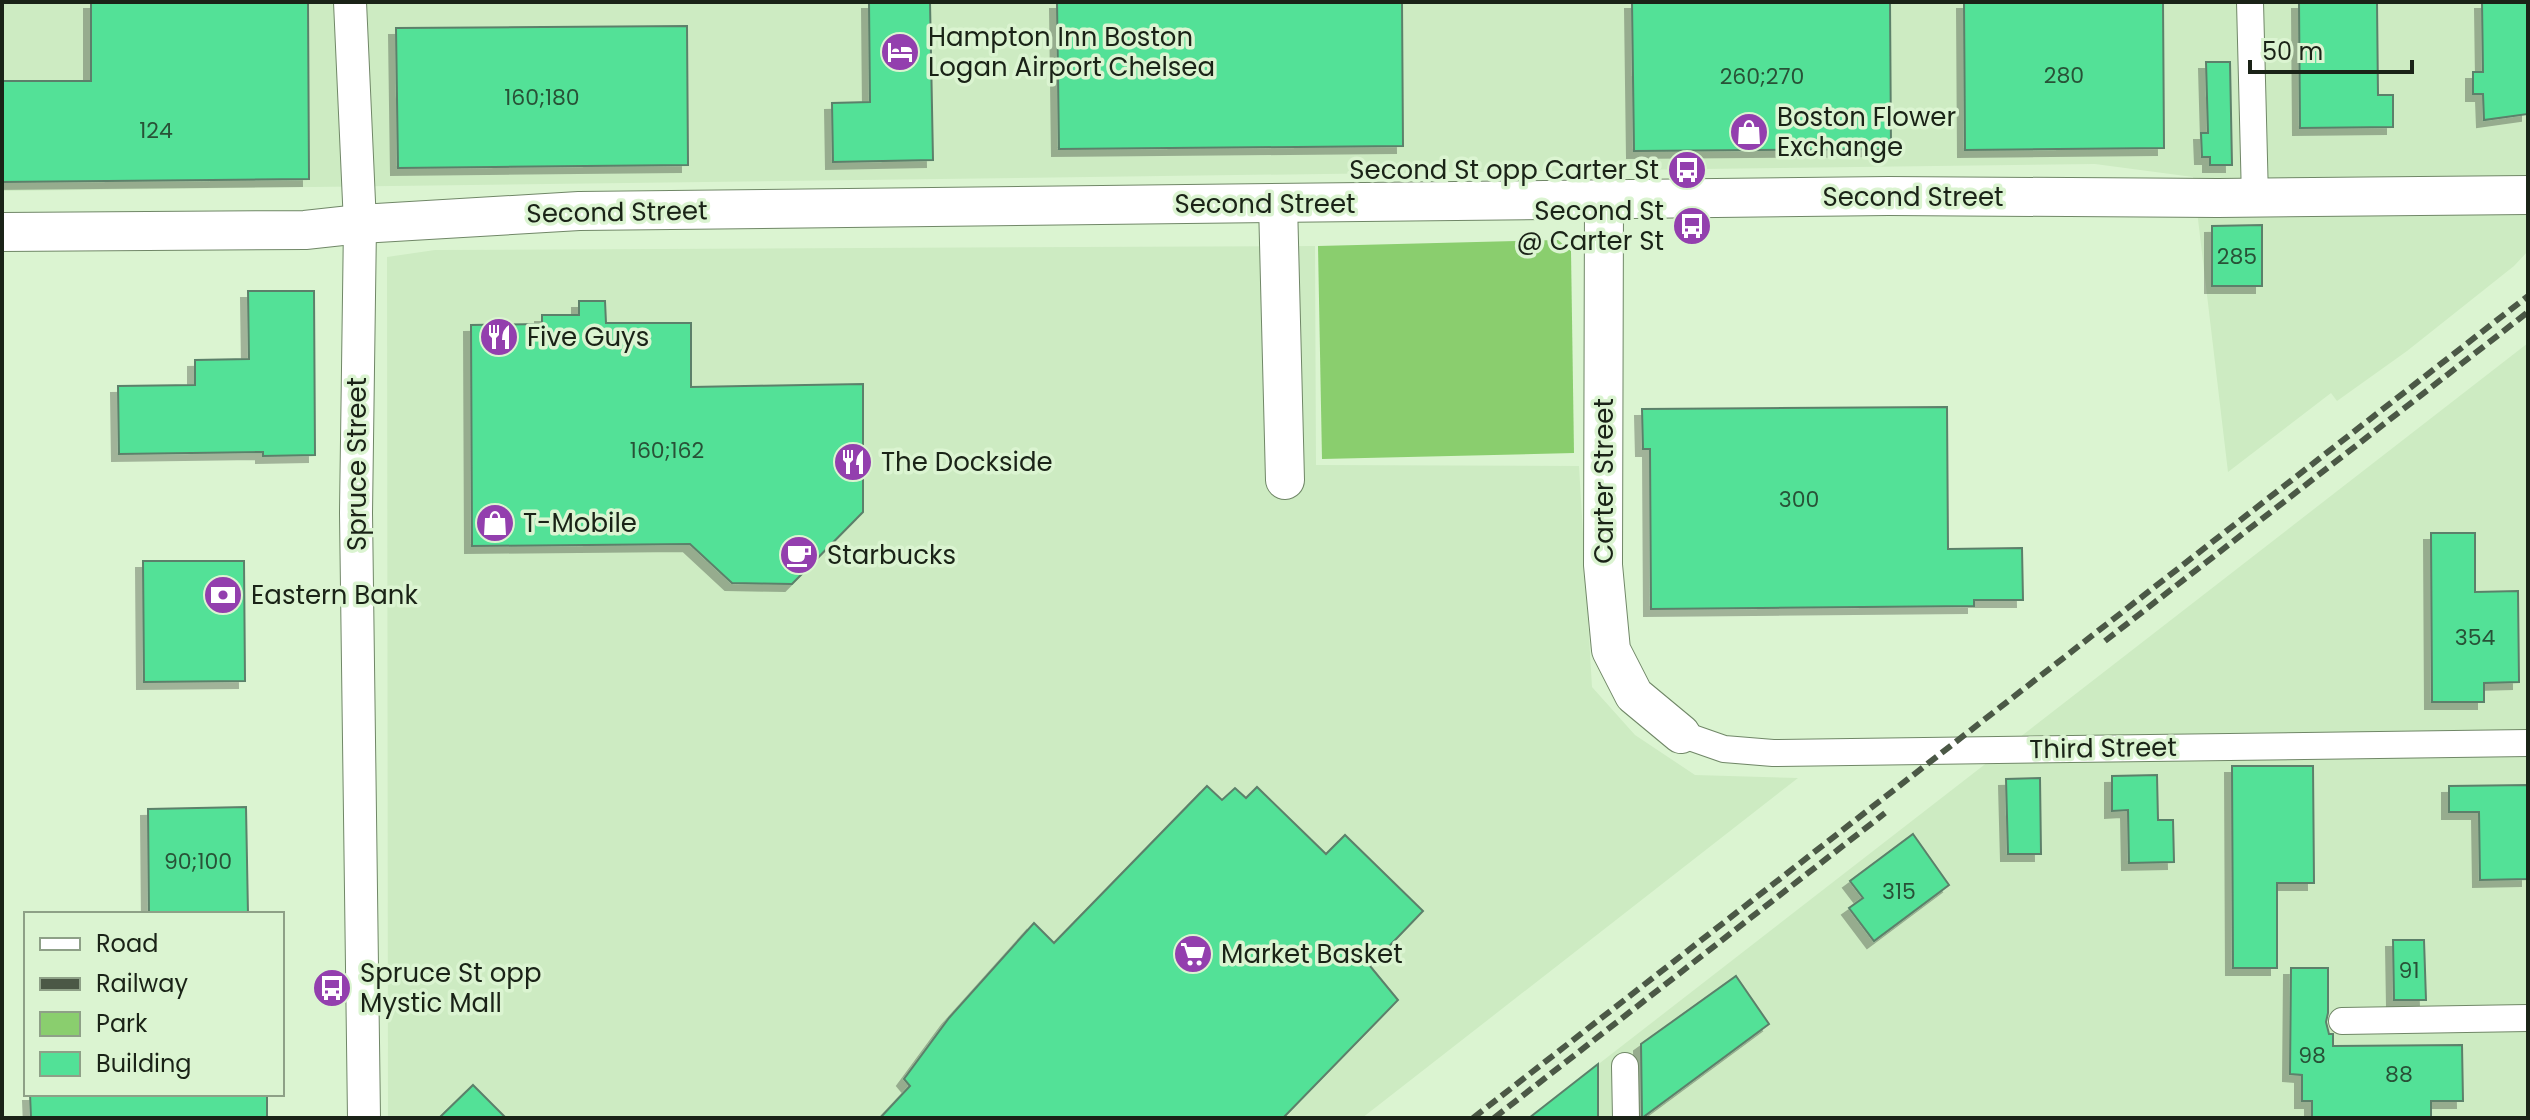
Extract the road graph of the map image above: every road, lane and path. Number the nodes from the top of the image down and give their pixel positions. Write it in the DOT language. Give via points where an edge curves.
graph roads {
  1 [pos="350,2"];
  2 [pos="2250,2"];
  3 [pos="2528,195"];
  4 [pos="2255,198"];
  5 [pos="1604,201"];
  6 [pos="1278,203"];
  7 [pos="360,224"];
  8 [pos="2,232"];
  9 [pos="1285,480"];
  10 [pos="1681,734"];
  11 [pos="2528,743"];
  12 [pos="2528,1018"];
  13 [pos="2342,1021"];
  14 [pos="1625,1066"];
  15 [pos="364,1118"];
  16 [pos="1626,1118"];
  1 -- 7 [label="street, Spruce Street"];
  2 -- 4 [label="street"];
  3 -- 4 [label="main road, Second Street"];
  4 -- 5 [label="main road, Second Street"];
  5 -- 6 [label="main road, Second Street"];
  5 -- 10 [label="main road, Carter Street" via="1603,565 1611,650 1634,695"];
  6 -- 7 [label="main road, Second Street" via="579,211"];
  6 -- 9 [label="main road"];
  7 -- 8 [label="main road, Second Street" via="305,230"];
  7 -- 15 [label="street, Spruce Street" via="356,528"];
  10 -- 11 [label="street, Third Street" via="1724,749 1773,753"];
  12 -- 13 [label="street"];
  14 -- 16 [label="street"];
}
